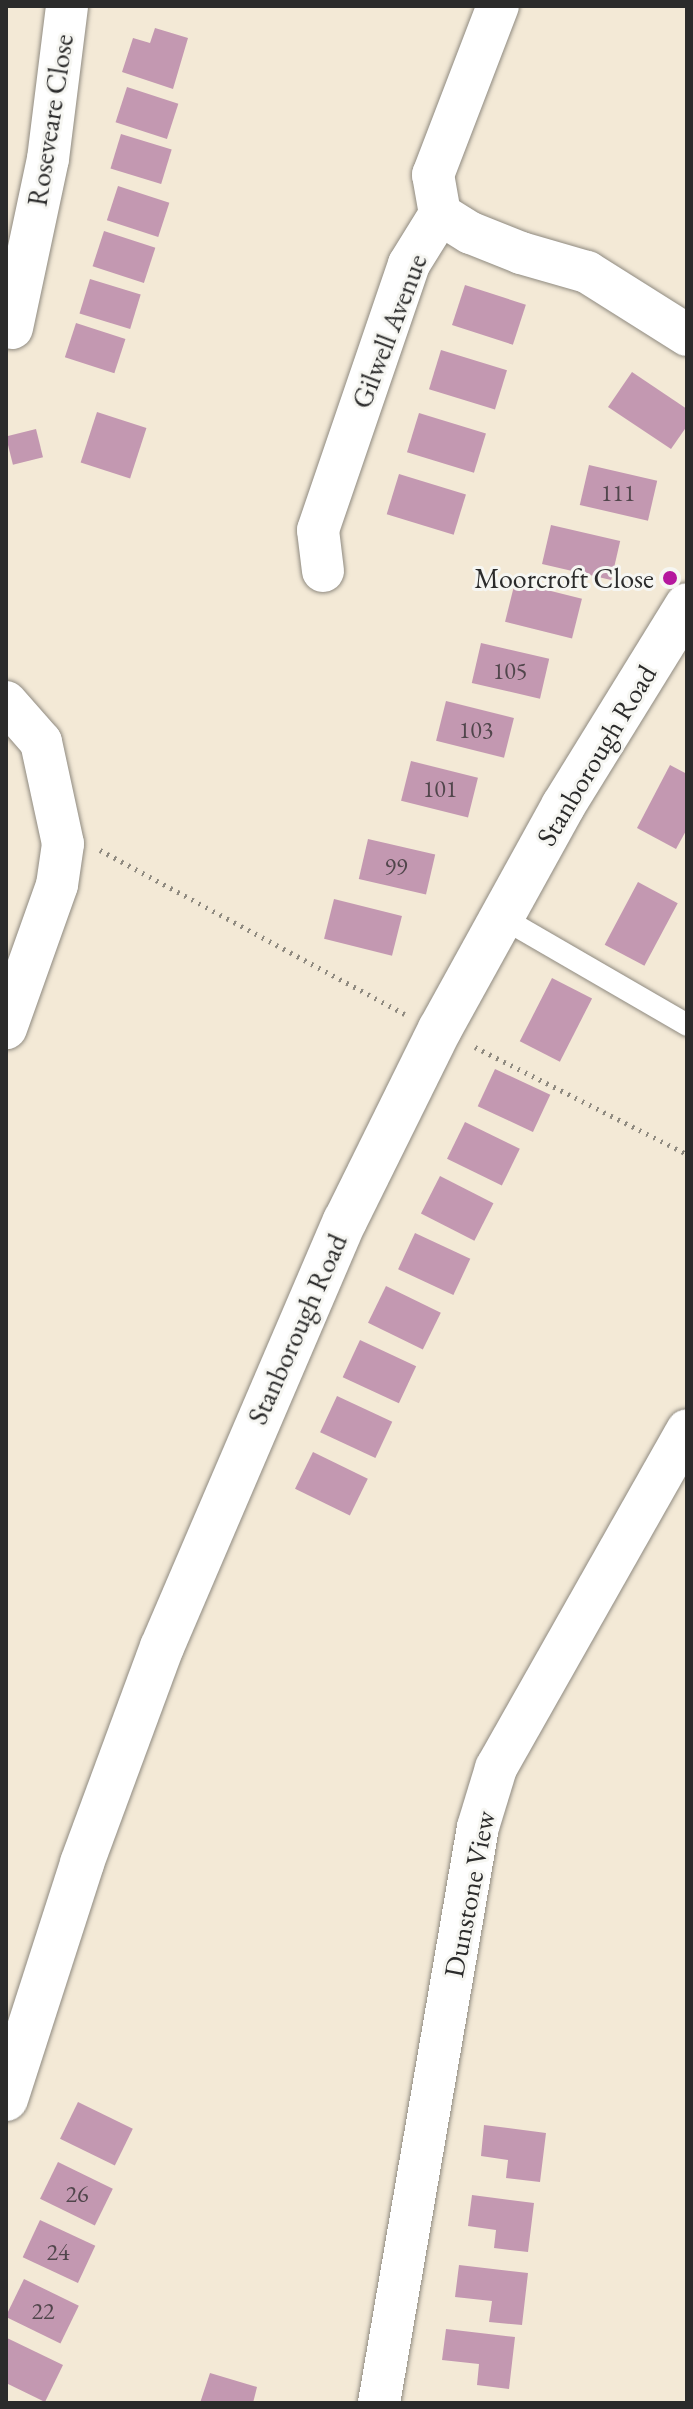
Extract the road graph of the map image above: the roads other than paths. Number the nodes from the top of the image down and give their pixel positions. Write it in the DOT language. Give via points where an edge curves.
graph roads {
  1 [pos="67,6"];
  2 [pos="498,6"];
  3 [pos="440,214"];
  4 [pos="13,279"];
  5 [pos="12,328"];
  6 [pos="687,335"];
  7 [pos="323,571"];
  8 [pos="687,605"];
  9 [pos="6,702"];
  10 [pos="501,917"];
  11 [pos="687,1025"];
  12 [pos="6,1028"];
  13 [pos="687,1430"];
  14 [pos="6,2099"];
  15 [pos="379,2403"];
  1 -- 4 [label="street, Roseveare Close" via="48,159"];
  2 -- 3 [label="street" via="433,175"];
  3 -- 6 [label="street" via="521,253 587,272"];
  3 -- 7 [label="street, Gilwell Avenue" via="409,264 318,530"];
  4 -- 5 [label="street, Roseveare Close"];
  8 -- 10 [label="street, Stanborough Road"];
  9 -- 12 [label="street" via="41,742 63,844 57,885"];
  10 -- 11 [label="lane"];
  10 -- 14 [label="street, Stanborough Road" via="345,1221 162,1647 82,1863"];
  13 -- 15 [label="street, Dunstone View" via="496,1768 478,1827"];
}
